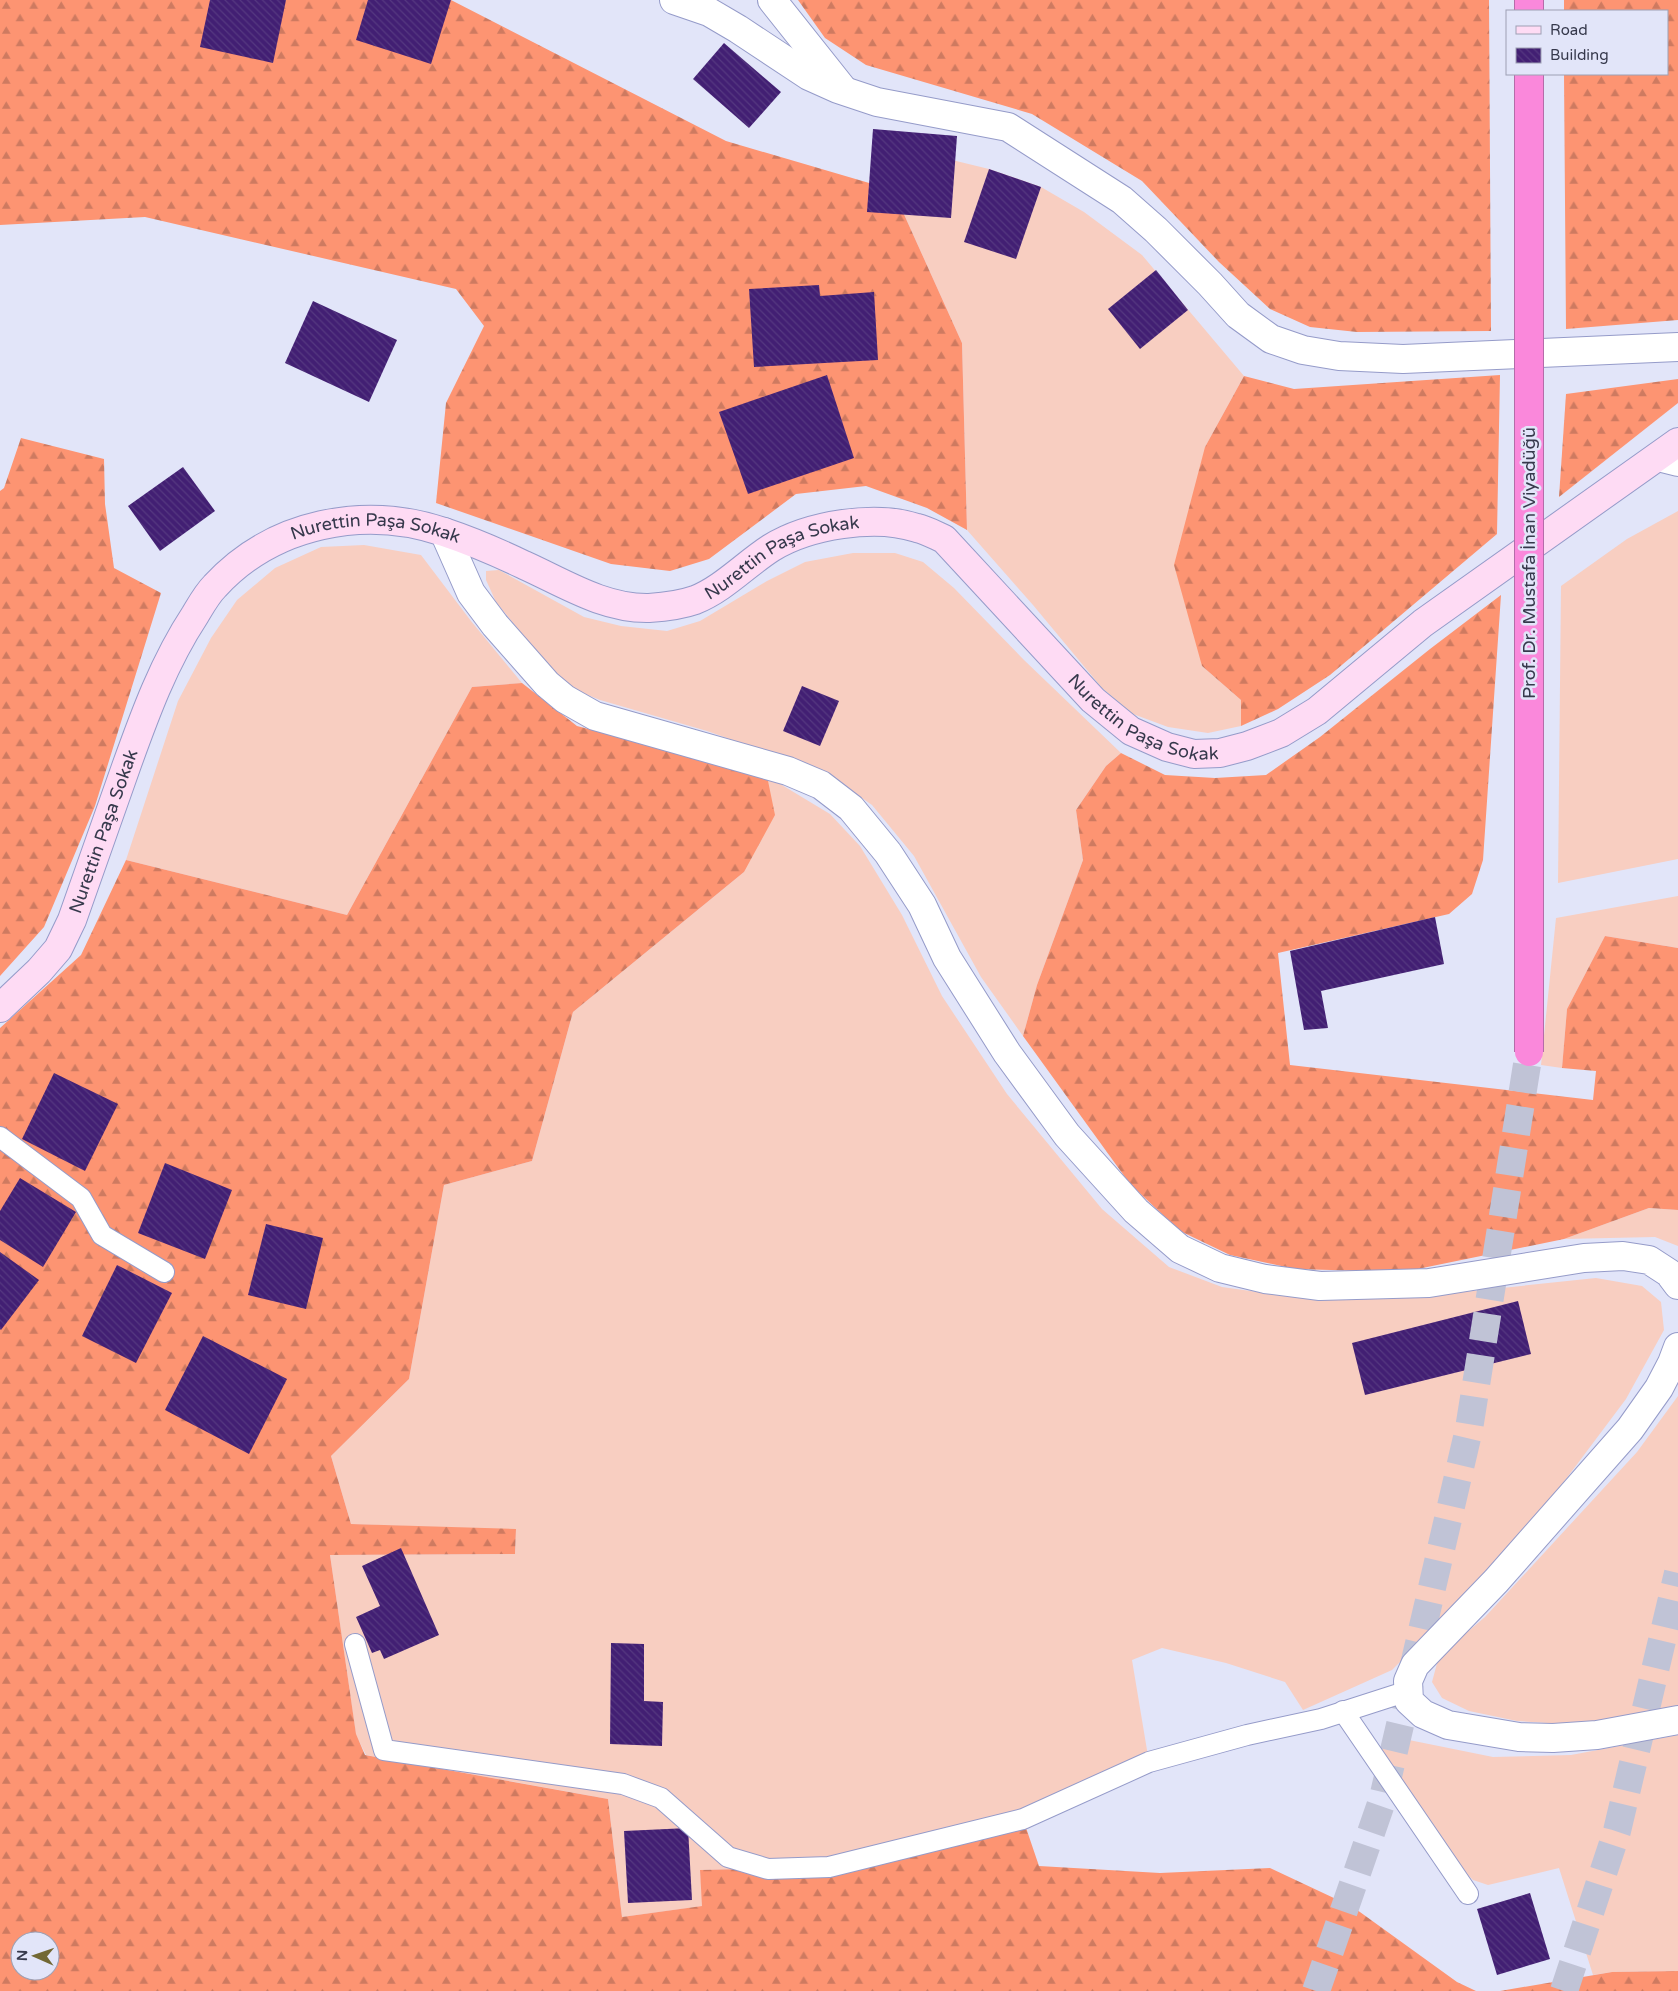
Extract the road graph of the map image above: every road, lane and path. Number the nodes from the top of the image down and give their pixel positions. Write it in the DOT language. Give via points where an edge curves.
graph roads {
  1 [pos="674,0"];
  2 [pos="772,0"];
  3 [pos="1529,75"];
  4 [pos="845,91"];
  5 [pos="1678,347"];
  6 [pos="1671,454"];
  7 [pos="444,532"];
  8 [pos="0,1008"];
  9 [pos="1529,1052"];
  10 [pos="0,1137"];
  11 [pos="164,1272"];
  12 [pos="1678,1285"];
  13 [pos="1678,1347"];
  14 [pos="355,1644"];
  15 [pos="1408,1691"];
  16 [pos="1343,1712"];
  17 [pos="1678,1720"];
  18 [pos="1468,1894"];
  1 -- 4 [label="street" via="709,12 809,76"];
  2 -- 4 [label="street"];
  3 -- 9 [label="highway, Prof. Dr. Mustafa İnan Viyadüğü, bridge"];
  4 -- 5 [label="street" via="877,102 1008,127 1122,200 1156,230 1238,315 1272,338 1303,350 1339,356 1404,359"];
  6 -- 7 [label="street, Nurettin Paşa Sokak" via="1423,623 1317,711 1281,732 1220,754 1194,754 1167,747 1131,730 1093,700 944,539 916,527 859,523 818,528 771,548 696,600 648,608 620,605 583,594 522,564"];
  7 -- 8 [label="street, Nurettin Paşa Sokak" via="380,519 342,520 307,528 277,539 244,559 214,587 178,640 148,706 72,920 58,949"];
  7 -- 12 [label="street" via="471,593 495,625 565,700 595,716 788,771 821,785 851,808 888,853 922,905 947,958 1007,1053 1067,1135 1136,1211 1180,1250 1220,1268 1265,1279 1320,1286 1429,1283 1584,1258 1623,1256 1649,1260 1669,1273"];
  10 -- 11 [label="lane" via="80,1198 102,1235"];
  13 -- 15 [label="street" via="1659,1388 1630,1429 1496,1581 1415,1666 1408,1681"];
  14 -- 16 [label="lane" via="384,1750 623,1784 661,1798 728,1857 768,1869 829,1868 1022,1819 1149,1762"];
  15 -- 16 [label="lane"];
  15 -- 17 [label="street" via="1409,1701 1423,1714 1448,1725 1519,1737 1597,1734"];
  16 -- 18 [label="lane"];
}
